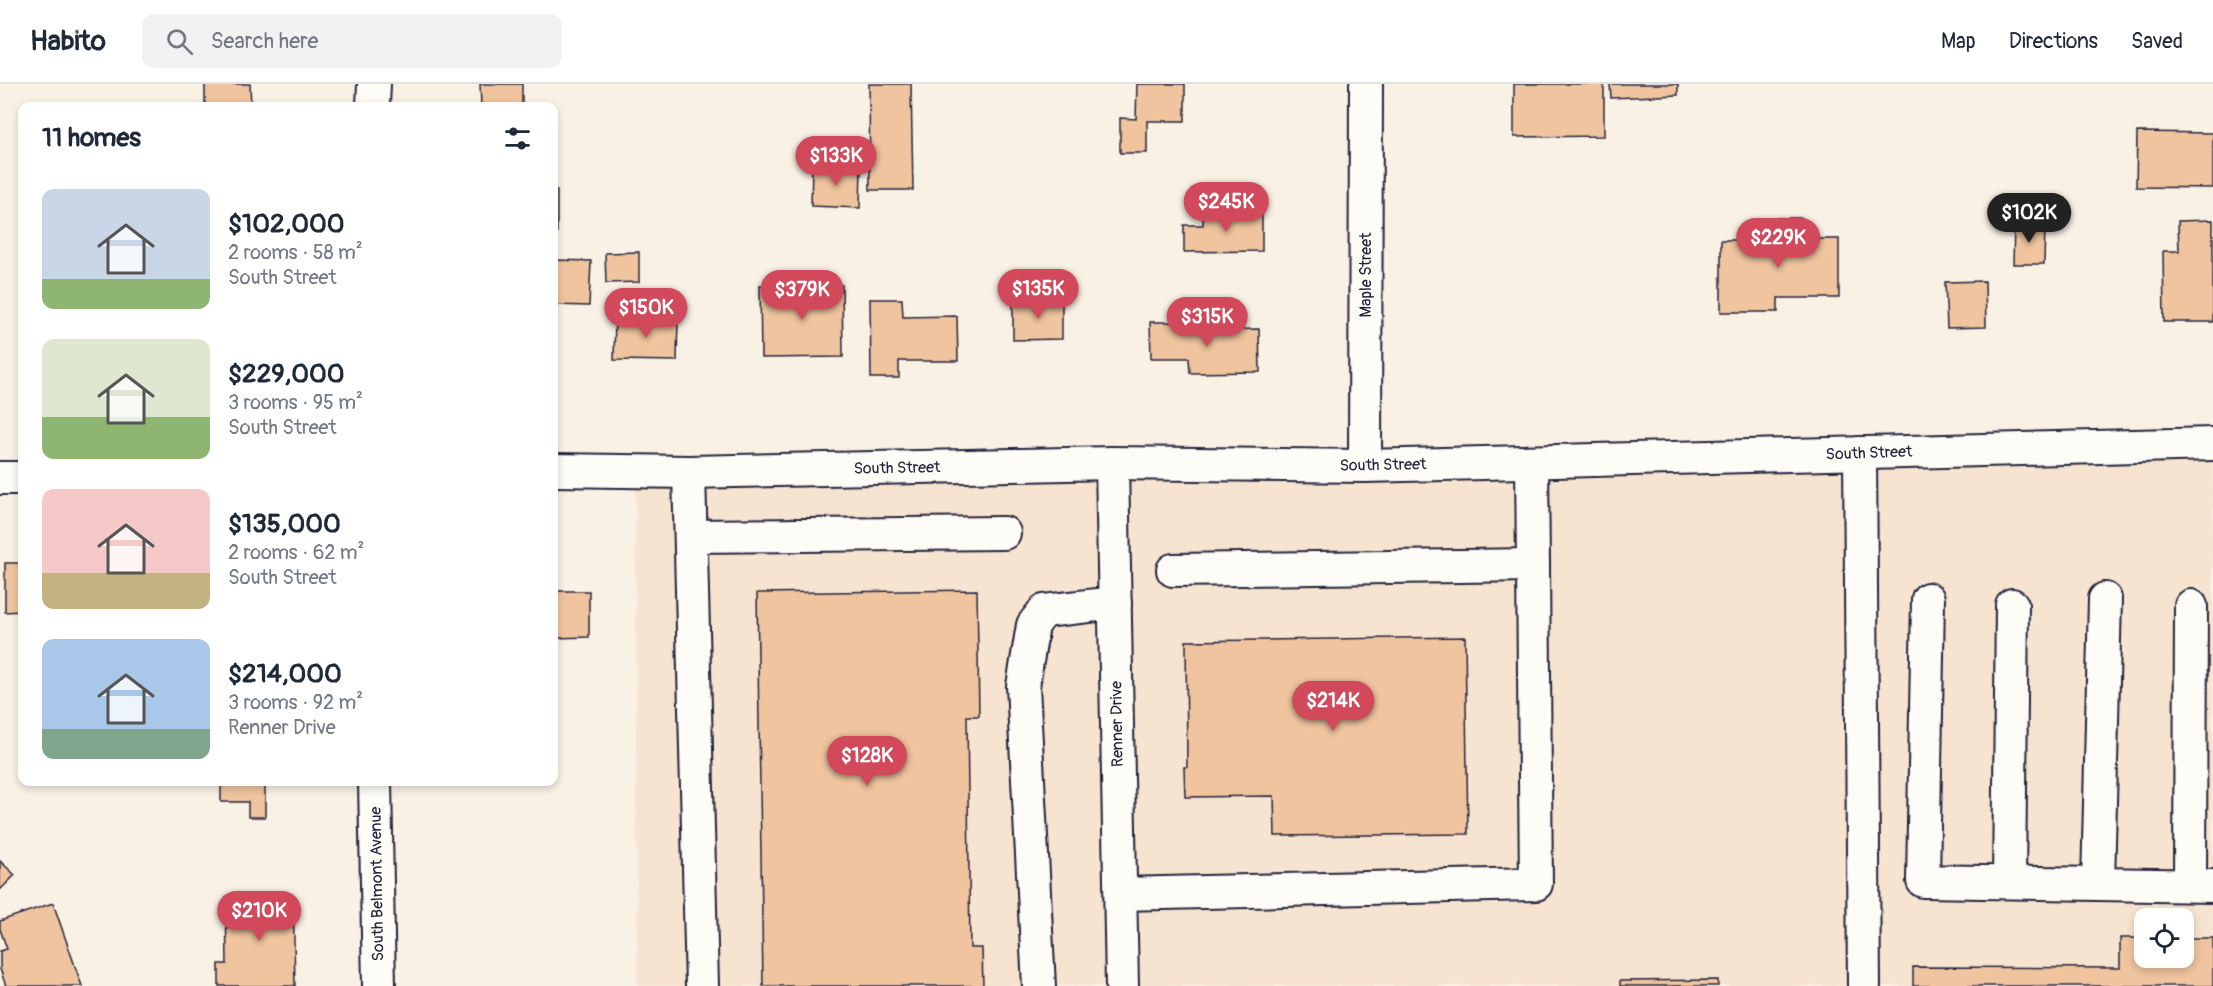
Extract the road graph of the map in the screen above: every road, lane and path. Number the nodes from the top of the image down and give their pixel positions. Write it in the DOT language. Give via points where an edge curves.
graph roads {
  1 [pos="374,84"];
  2 [pos="1366,84"];
  3 [pos="373,102"];
  4 [pos="2213,444"];
  5 [pos="1860,453"];
  6 [pos="1532,462"];
  7 [pos="1112,463"];
  8 [pos="1365,466"];
  9 [pos="558,470"];
  10 [pos="689,472"];
  11 [pos="0,478"];
  12 [pos="18,478"];
  13 [pos="1004,533"];
  14 [pos="691,536"];
  15 [pos="1533,565"];
  16 [pos="1173,570"];
  17 [pos="1928,599"];
  18 [pos="2105,599"];
  19 [pos="1115,603"];
  20 [pos="2012,605"];
  21 [pos="2191,606"];
  22 [pos="375,786"];
  23 [pos="2009,882"];
  24 [pos="2098,884"];
  25 [pos="2201,885"];
  26 [pos="1120,894"];
  27 [pos="379,986"];
  28 [pos="702,986"];
  29 [pos="1039,986"];
  30 [pos="1122,986"];
  31 [pos="1864,986"];
  1 -- 3 [label="street"];
  2 -- 8 [label="street, Maple Street"];
  4 -- 5 [label="street, South Street"];
  5 -- 6 [label="street, South Street"];
  5 -- 31 [label="street"];
  6 -- 8 [label="street, South Street"];
  6 -- 15 [label="street"];
  7 -- 8 [label="street, South Street"];
  7 -- 10 [label="street, South Street"];
  7 -- 19 [label="street, Renner Drive"];
  9 -- 10 [label="street, South Street"];
  10 -- 14 [label="street"];
  11 -- 12 [label="street"];
  13 -- 14 [label="street"];
  14 -- 28 [label="street"];
  15 -- 16 [label="street"];
  15 -- 26 [label="street" via="1536,884"];
  17 -- 23 [label="street" via="1923,881"];
  18 -- 24 [label="street"];
  19 -- 26 [label="street, Renner Drive"];
  19 -- 29 [label="street" via="1044,611 1033,625 1023,686"];
  20 -- 23 [label="street"];
  21 -- 25 [label="street"];
  22 -- 27 [label="street, South Belmont Avenue"];
  23 -- 24 [label="street"];
  24 -- 25 [label="street"];
  26 -- 30 [label="street, Renner Drive"];
}
